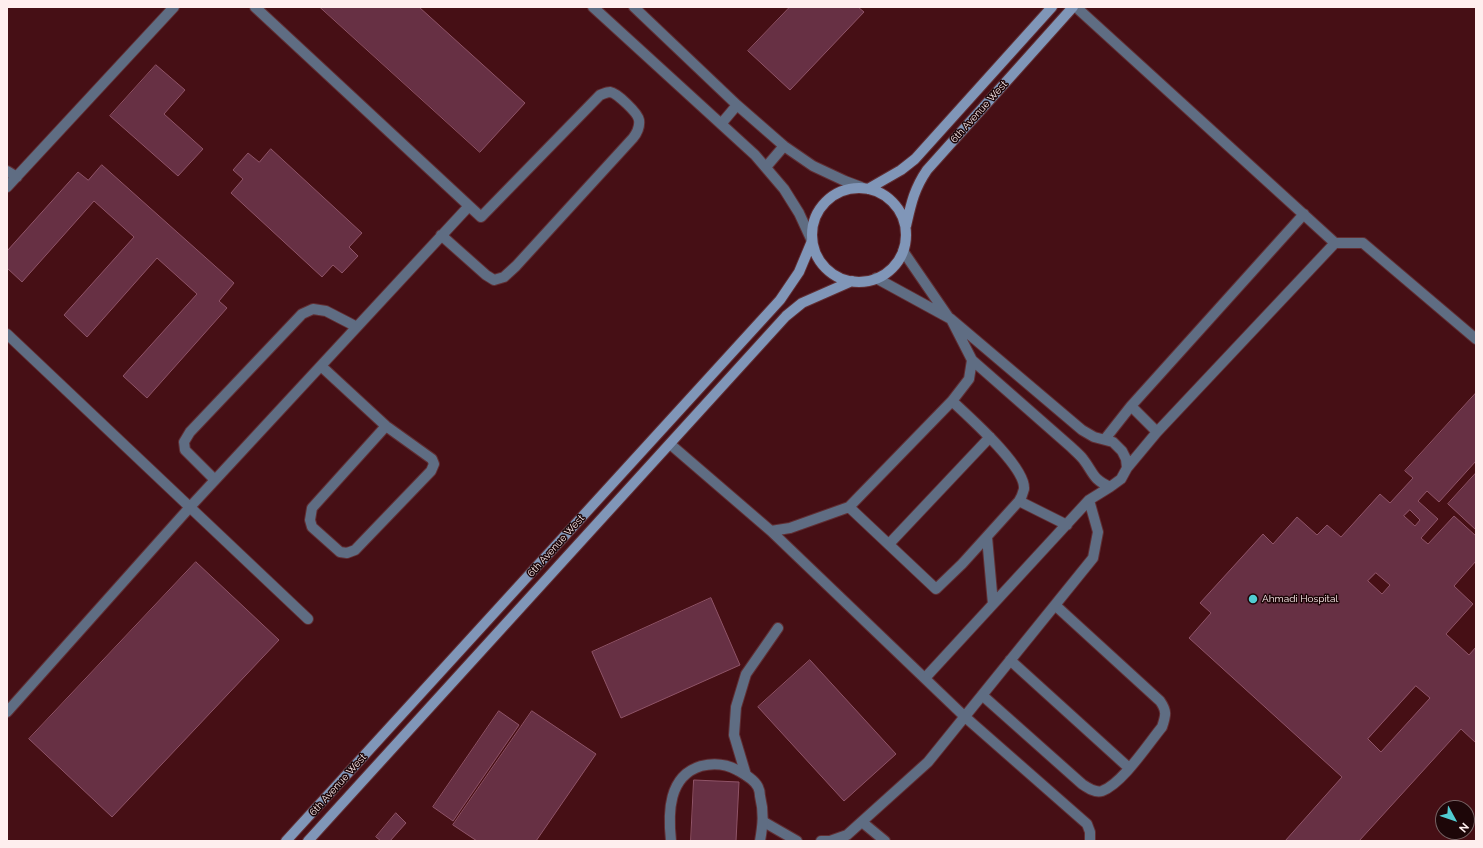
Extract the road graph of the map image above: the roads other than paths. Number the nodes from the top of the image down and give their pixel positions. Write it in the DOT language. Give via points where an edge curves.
graph roads {
  1 [pos="174,7"];
  2 [pos="255,7"];
  3 [pos="593,7"];
  4 [pos="634,7"];
  5 [pos="1052,7"];
  6 [pos="1073,7"];
  7 [pos="1076,7"];
  8 [pos="737,105"];
  9 [pos="721,124"];
  10 [pos="784,146"];
  11 [pos="766,167"];
  12 [pos="7,171"];
  13 [pos="17,177"];
  14 [pos="7,188"];
  15 [pos="865,188"];
  16 [pos="469,206"];
  17 [pos="1304,214"];
  18 [pos="905,228"];
  19 [pos="441,235"];
  20 [pos="812,240"];
  21 [pos="1335,243"];
  22 [pos="903,250"];
  23 [pos="876,278"];
  24 [pos="852,281"];
  25 [pos="951,319"];
  26 [pos="357,327"];
  27 [pos="7,334"];
  28 [pos="1476,339"];
  29 [pos="972,360"];
  30 [pos="320,366"];
  31 [pos="952,401"];
  32 [pos="1131,406"];
  33 [pos="386,426"];
  34 [pos="1157,432"];
  35 [pos="990,437"];
  36 [pos="1105,439"];
  37 [pos="670,444"];
  38 [pos="1127,468"];
  39 [pos="215,480"];
  40 [pos="1110,487"];
  41 [pos="1089,500"];
  42 [pos="1019,501"];
  43 [pos="190,507"];
  44 [pos="849,507"];
  45 [pos="1067,525"];
  46 [pos="771,531"];
  47 [pos="987,537"];
  48 [pos="888,544"];
  49 [pos="993,604"];
  50 [pos="1054,606"];
  51 [pos="308,619"];
  52 [pos="778,628"];
  53 [pos="1010,660"];
  54 [pos="925,678"];
  55 [pos="982,695"];
  56 [pos="7,712"];
  57 [pos="964,716"];
  58 [pos="1129,768"];
  59 [pos="746,775"];
  60 [pos="764,822"];
  61 [pos="862,822"];
  62 [pos="286,841"];
  63 [pos="308,841"];
  64 [pos="671,841"];
  65 [pos="760,841"];
  66 [pos="797,841"];
  67 [pos="821,841"];
  68 [pos="885,841"];
  69 [pos="1090,841"];
  1 -- 13 [label="street"];
  2 -- 16 [label="street"];
  3 -- 9 [label="street"];
  4 -- 8 [label="street"];
  5 -- 15 [label="main road, 6th Avenue West" via="915,159 901,170"];
  6 -- 18 [label="main road, 6th Avenue West" via="927,170 913,195"];
  7 -- 17 [label="street"];
  8 -- 9 [label="street"];
  8 -- 10 [label="street"];
  9 -- 11 [label="street"];
  10 -- 11 [label="street"];
  10 -- 15 [label="street" via="813,166"];
  11 -- 20 [label="street" via="791,201"];
  12 -- 13 [label="street"];
  13 -- 14 [label="street"];
  15 -- 18 [label="main road" via="882,194 893,202"];
  15 -- 20 [label="main road" via="838,194 825,204 816,217"];
  16 -- 19 [label="street"];
  16 -- 19 [label="street" via="481,217 600,95 609,92 616,94 636,113 640,121 633,138 504,277 494,280 486,275"];
  17 -- 21 [label="street"];
  17 -- 32 [label="street"];
  18 -- 22 [label="main road" via="906,240"];
  19 -- 26 [label="street"];
  20 -- 24 [label="main road" via="816,253 830,272"];
  20 -- 62 [label="main road, 6th Avenue West" via="798,272 780,300"];
  21 -- 28 [label="street" via="1362,243"];
  21 -- 34 [label="street"];
  22 -- 23 [label="main road" via="888,272"];
  22 -- 25 [label="street"];
  23 -- 24 [label="main road" via="864,282"];
  23 -- 25 [label="street"];
  24 -- 37 [label="main road, 6th Avenue West" via="802,303 786,316"];
  25 -- 29 [label="street"];
  25 -- 36 [label="street" via="1082,430 1094,437"];
  26 -- 30 [label="street"];
  26 -- 39 [label="street" via="326,311 313,309 302,314 190,432 184,442 185,450"];
  27 -- 43 [label="street"];
  29 -- 31 [label="street" via="969,379"];
  29 -- 40 [label="street" via="1071,447 1100,482"];
  30 -- 33 [label="street"];
  30 -- 39 [label="street"];
  31 -- 35 [label="street"];
  31 -- 44 [label="street"];
  32 -- 34 [label="street"];
  32 -- 36 [label="street"];
  33 -- 33 [label="street" via="312,508 312,527 340,552 355,550 431,471 434,464 432,459"];
  34 -- 38 [label="street"];
  35 -- 42 [label="street" via="1023,481 1024,489"];
  35 -- 48 [label="street"];
  36 -- 38 [label="street" via="1113,442 1122,451"];
  37 -- 46 [label="street"];
  37 -- 63 [label="main road, 6th Avenue West"];
  38 -- 40 [label="street" via="1121,479"];
  39 -- 43 [label="street"];
  40 -- 41 [label="street"];
  41 -- 45 [label="street"];
  41 -- 50 [label="street" via="1098,532 1093,558"];
  42 -- 45 [label="street"];
  42 -- 47 [label="street"];
  43 -- 51 [label="street"];
  43 -- 56 [label="street"];
  44 -- 46 [label="street" via="790,528"];
  44 -- 48 [label="street"];
  45 -- 49 [label="street"];
  46 -- 54 [label="street"];
  47 -- 48 [label="street" via="936,589"];
  47 -- 49 [label="street"];
  49 -- 54 [label="street"];
  50 -- 53 [label="street"];
  50 -- 58 [label="street" via="1160,701 1165,709 1162,727"];
  52 -- 59 [label="street" via="746,674 736,707 734,735"];
  53 -- 55 [label="street"];
  53 -- 58 [label="street"];
  54 -- 57 [label="street"];
  55 -- 57 [label="street"];
  55 -- 58 [label="street" via="1093,791 1102,791 1121,778"];
  57 -- 61 [label="street" via="928,762"];
  57 -- 69 [label="street" via="1087,824"];
  59 -- 60 [label="street" via="758,786"];
  59 -- 64 [label="street" via="728,766 709,764 693,768 682,778 674,792 669,820"];
  60 -- 65 [label="street"];
  60 -- 66 [label="street"];
  61 -- 67 [label="street" via="847,835 830,841"];
  61 -- 68 [label="street"];
}
